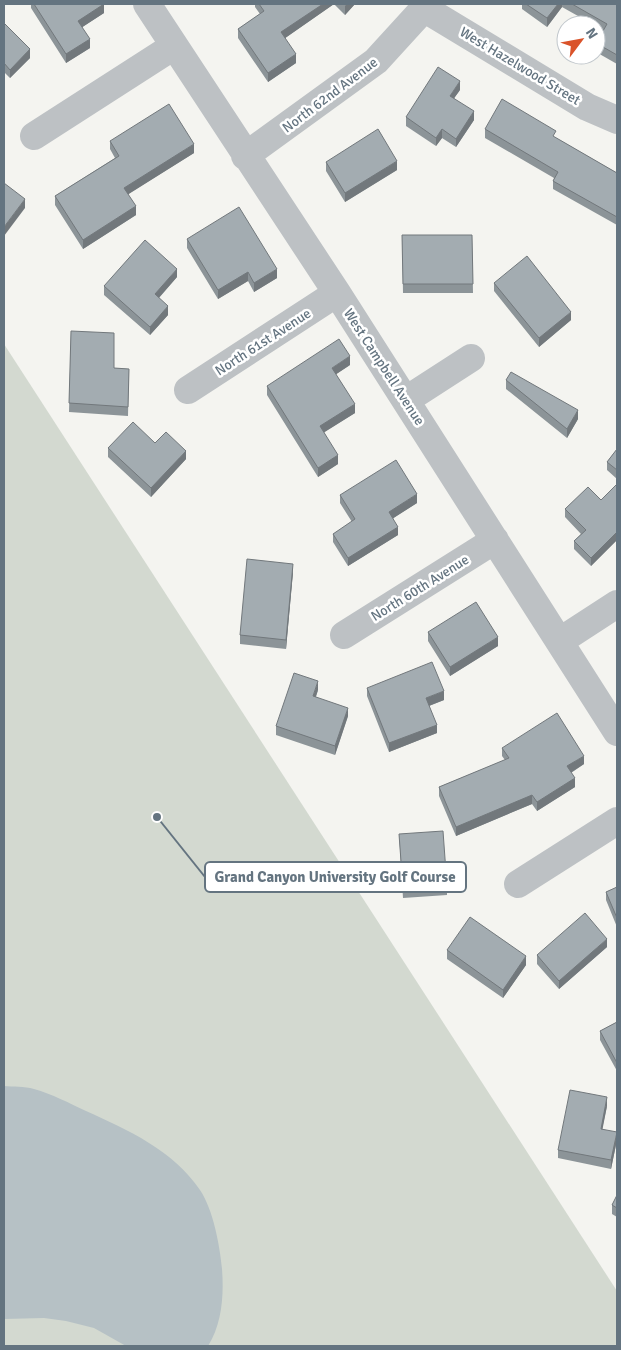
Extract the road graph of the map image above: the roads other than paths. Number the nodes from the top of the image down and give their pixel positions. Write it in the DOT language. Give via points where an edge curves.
graph roads {
  1 [pos="147,4"];
  2 [pos="426,6"];
  3 [pos="174,46"];
  4 [pos="617,120"];
  5 [pos="34,136"];
  6 [pos="245,156"];
  7 [pos="337,293"];
  8 [pos="471,358"];
  9 [pos="188,390"];
  10 [pos="406,400"];
  11 [pos="495,540"];
  12 [pos="617,604"];
  13 [pos="344,635"];
  14 [pos="560,641"];
  15 [pos="617,732"];
  16 [pos="617,821"];
  17 [pos="518,884"];
  1 -- 3 [label="street, West Campbell Avenue"];
  2 -- 4 [label="street, West Hazelwood Street" via="587,107"];
  2 -- 6 [label="street, North 62nd Avenue" via="376,61"];
  3 -- 5 [label="street"];
  3 -- 6 [label="street, West Campbell Avenue"];
  6 -- 7 [label="street, West Campbell Avenue"];
  7 -- 9 [label="street, North 61st Avenue"];
  7 -- 10 [label="street, West Campbell Avenue"];
  8 -- 10 [label="street"];
  10 -- 11 [label="street, West Campbell Avenue"];
  11 -- 13 [label="street, North 60th Avenue"];
  11 -- 14 [label="street, West Campbell Avenue"];
  12 -- 14 [label="street"];
  14 -- 15 [label="street, West Campbell Avenue"];
  16 -- 17 [label="street"];
}
